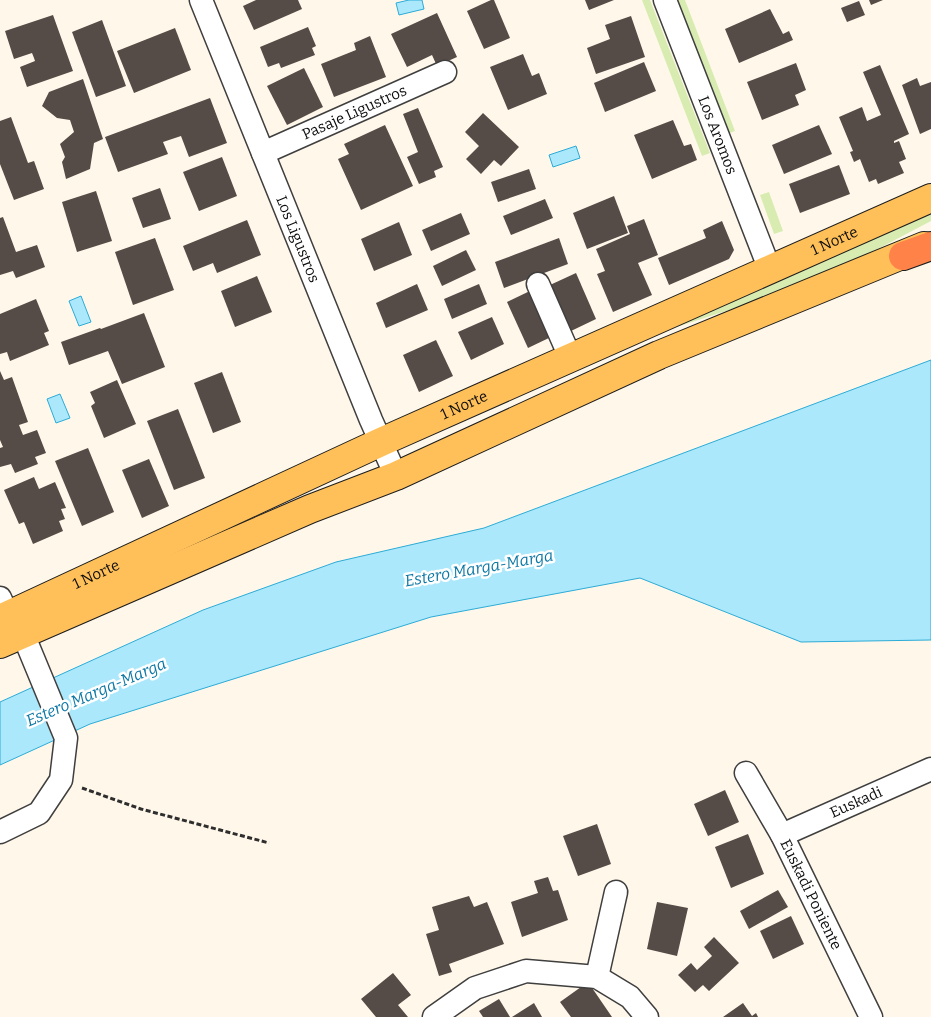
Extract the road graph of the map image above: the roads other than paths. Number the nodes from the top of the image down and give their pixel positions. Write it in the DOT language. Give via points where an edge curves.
graph roads {
  1 [pos="201,0"];
  2 [pos="666,0"];
  3 [pos="445,72"];
  4 [pos="263,153"];
  5 [pos="931,198"];
  6 [pos="931,245"];
  7 [pos="903,256"];
  8 [pos="770,270"];
  9 [pos="538,284"];
  10 [pos="570,357"];
  11 [pos="381,442"];
  12 [pos="396,476"];
  13 [pos="6,622"];
  14 [pos="931,769"];
  15 [pos="746,773"];
  16 [pos="0,832"];
  17 [pos="782,835"];
  18 [pos="616,892"];
  19 [pos="596,977"];
  20 [pos="434,1017"];
  21 [pos="647,1017"];
  22 [pos="871,1017"];
  1 -- 4 [label="street, Los Ligustros"];
  2 -- 8 [label="street, Los Aromos"];
  3 -- 4 [label="street, Pasaje Ligustros"];
  4 -- 11 [label="street, Los Ligustros"];
  5 -- 8 [label="main road, 1 Norte"];
  6 -- 7 [label="highway"];
  7 -- 12 [label="main road, 1 Norte" via="659,355"];
  8 -- 10 [label="main road, 1 Norte"];
  9 -- 10 [label="street"];
  10 -- 11 [label="main road, 1 Norte"];
  11 -- 12 [label="street, Los Ligustros"];
  11 -- 13 [label="main road, 1 Norte"];
  12 -- 13 [label="main road, 1 Norte"];
  13 -- 16 [label="street" via="37,669 66,738 61,780 39,813"];
  14 -- 17 [label="street, Euskadi"];
  15 -- 17 [label="street, Euskadi Poniente"];
  17 -- 22 [label="street, Euskadi Poniente"];
  18 -- 19 [label="street"];
  19 -- 20 [label="street" via="526,971 475,988"];
  19 -- 21 [label="street" via="630,997"];
}
